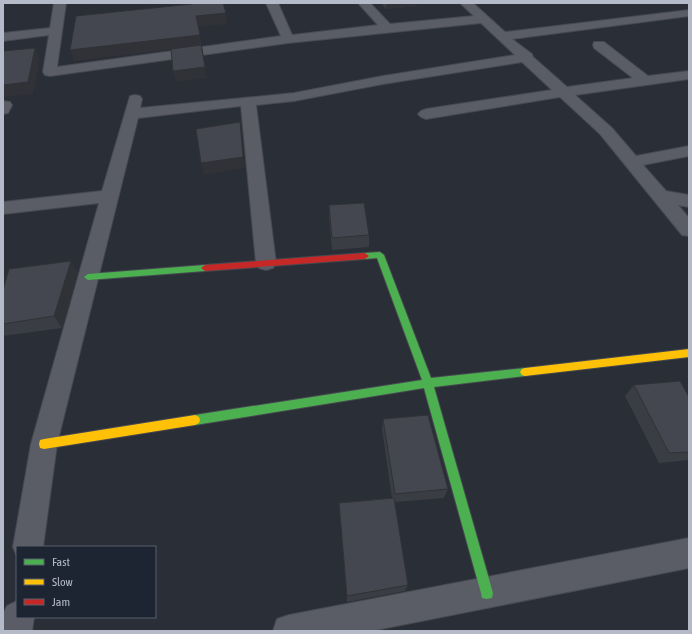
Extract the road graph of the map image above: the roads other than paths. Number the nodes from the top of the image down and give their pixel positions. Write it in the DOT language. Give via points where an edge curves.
graph roads {
  1 [pos="60,3"];
  2 [pos="272,3"];
  3 [pos="364,3"];
  4 [pos="466,3"];
  5 [pos="689,13"];
  6 [pos="72,19"];
  7 [pos="483,19"];
  8 [pos="56,26"];
  9 [pos="387,28"];
  10 [pos="503,36"];
  11 [pos="3,37"];
  12 [pos="288,39"];
  13 [pos="598,45"];
  14 [pos="527,57"];
  15 [pos="50,72"];
  16 [pos="689,75"];
  17 [pos="645,81"];
  18 [pos="50,87"];
  19 [pos="564,92"];
  20 [pos="248,101"];
  21 [pos="426,114"];
  22 [pos="689,152"];
  23 [pos="632,162"];
  24 [pos="110,196"];
  25 [pos="660,196"];
  26 [pos="689,201"];
  27 [pos="3,208"];
  28 [pos="689,230"];
  29 [pos="266,263"];
  30 [pos="88,276"];
  31 [pos="689,353"];
  32 [pos="428,383"];
  33 [pos="44,444"];
  34 [pos="28,546"];
  35 [pos="689,553"];
  36 [pos="487,593"];
  37 [pos="18,618"];
  38 [pos="308,629"];
  39 [pos="16,631"];
  1 -- 8 [label="street"];
  2 -- 12 [label="street"];
  3 -- 9 [label="street"];
  4 -- 7 [label="street"];
  5 -- 10 [label="street"];
  6 -- 8 [label="street"];
  7 -- 9 [label="street"];
  7 -- 10 [label="street"];
  8 -- 11 [label="street"];
  8 -- 15 [label="street"];
  9 -- 12 [label="street"];
  10 -- 14 [label="street"];
  12 -- 15 [label="street"];
  13 -- 17 [label="street"];
  14 -- 19 [label="street"];
  14 -- 20 [label="street" via="294,97"];
  15 -- 18 [label="street"];
  16 -- 17 [label="street"];
  17 -- 19 [label="street"];
  19 -- 21 [label="street"];
  19 -- 23 [label="street" via="606,131"];
  20 -- 24 [label="street" via="133,107"];
  20 -- 29 [label="street"];
  22 -- 23 [label="street"];
  23 -- 25 [label="street"];
  24 -- 27 [label="street"];
  24 -- 30 [label="street"];
  25 -- 26 [label="street"];
  25 -- 28 [label="street"];
  29 -- 30 [label="street"];
  29 -- 32 [label="street" via="380,255"];
  30 -- 33 [label="street"];
  31 -- 32 [label="street"];
  32 -- 33 [label="street"];
  32 -- 36 [label="street"];
  33 -- 34 [label="street"];
  35 -- 36 [label="street"];
  36 -- 38 [label="street"];
  37 -- 39 [label="street"];
}
